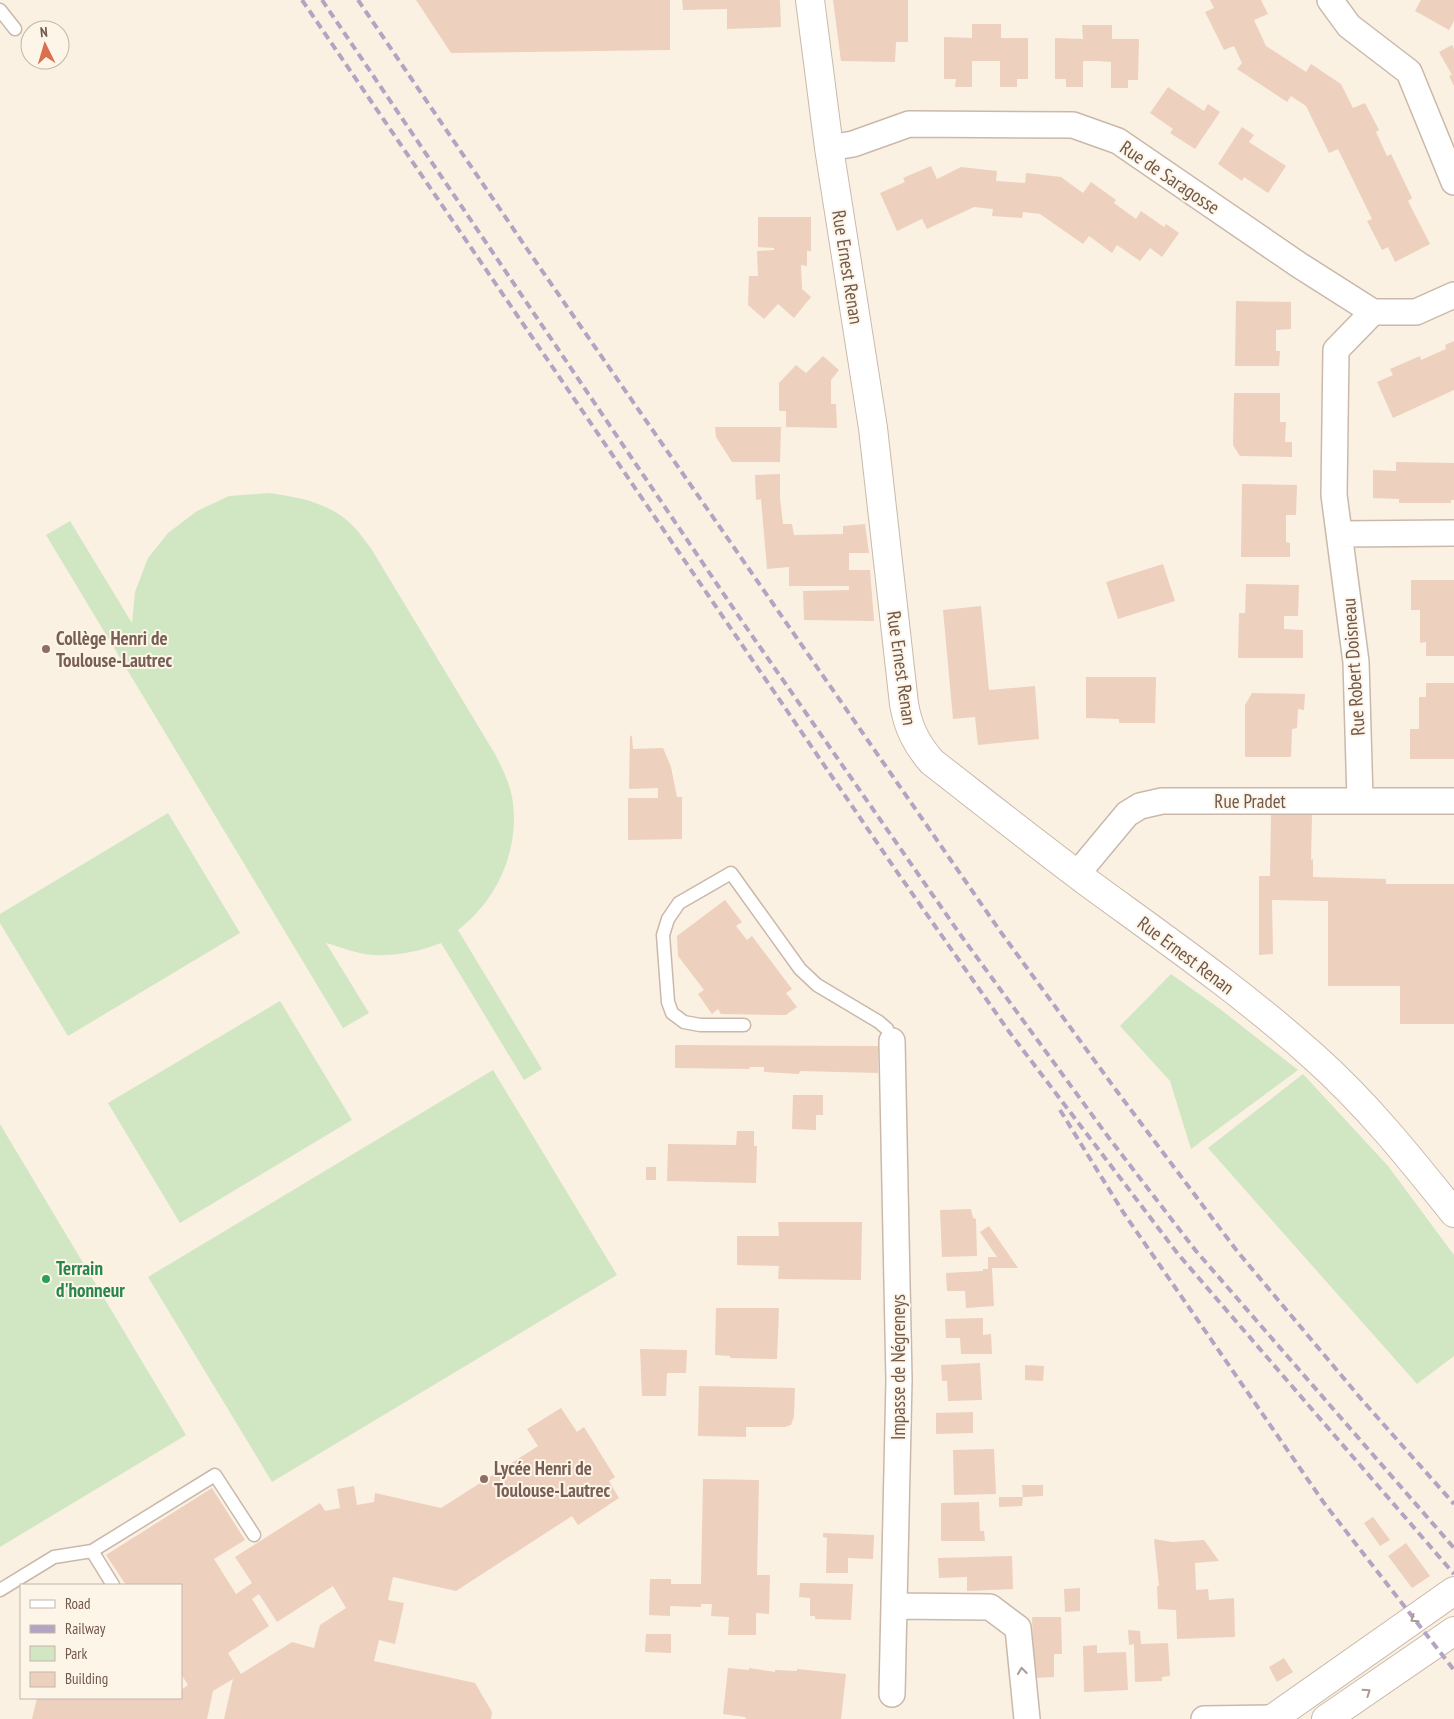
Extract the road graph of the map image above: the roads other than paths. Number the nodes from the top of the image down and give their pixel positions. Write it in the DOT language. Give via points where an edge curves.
graph roads {
  1 [pos="810,0"];
  2 [pos="1330,0"];
  3 [pos="0,10"];
  4 [pos="15,29"];
  5 [pos="829,148"];
  6 [pos="1454,182"];
  7 [pos="1454,294"];
  8 [pos="1373,312"];
  9 [pos="1454,533"];
  10 [pos="1340,534"];
  11 [pos="1360,800"];
  12 [pos="1454,801"];
  13 [pos="1077,874"];
  14 [pos="744,1025"];
  15 [pos="892,1041"];
  16 [pos="1454,1214"];
  17 [pos="254,1535"];
  18 [pos="92,1550"];
  19 [pos="112,1584"];
  20 [pos="0,1590"];
  21 [pos="1454,1591"];
  22 [pos="895,1606"];
  23 [pos="1454,1632"];
  24 [pos="892,1694"];
  25 [pos="1272,1718"];
  26 [pos="1027,1719"];
  27 [pos="1204,1719"];
  28 [pos="1326,1719"];
  1 -- 5 [label="street, Rue Ernest Renan"];
  2 -- 6 [label="street" via="1349,26 1409,72"];
  3 -- 4 [label="lane"];
  5 -- 8 [label="street, Rue de Saragosse" via="853,144 909,124 1073,125 1118,141"];
  5 -- 13 [label="street, Rue Ernest Renan" via="873,428 907,720 921,750 932,762"];
  7 -- 8 [label="street" via="1416,312"];
  8 -- 10 [label="street, Rue Robert Doisneau" via="1336,350 1334,495"];
  9 -- 10 [label="street"];
  10 -- 11 [label="street, Rue Robert Doisneau" via="1356,662"];
  11 -- 12 [label="street, Rue Pradet"];
  11 -- 13 [label="street, Rue Pradet" via="1162,801 1140,806 1126,814"];
  13 -- 16 [label="street, Rue Ernest Renan" via="1234,990 1313,1056 1369,1111"];
  14 -- 15 [label="lane" via="684,1022 672,1013 668,1002 664,935 668,919 678,903 731,873 800,969 817,986 879,1022 887,1029"];
  15 -- 22 [label="street, Impasse de Négreneys" via="899,1380"];
  17 -- 18 [label="lane" via="215,1475"];
  18 -- 19 [label="lane"];
  18 -- 20 [label="lane" via="54,1557"];
  21 -- 25 [label="street, one-way"];
  22 -- 24 [label="street, Impasse de Négreneys"];
  26 -- 22 [label="street, one-way" via="1018,1628 990,1606"];
  28 -- 23 [label="street, one-way"];
  25 -- 27 [label="street"];
}
